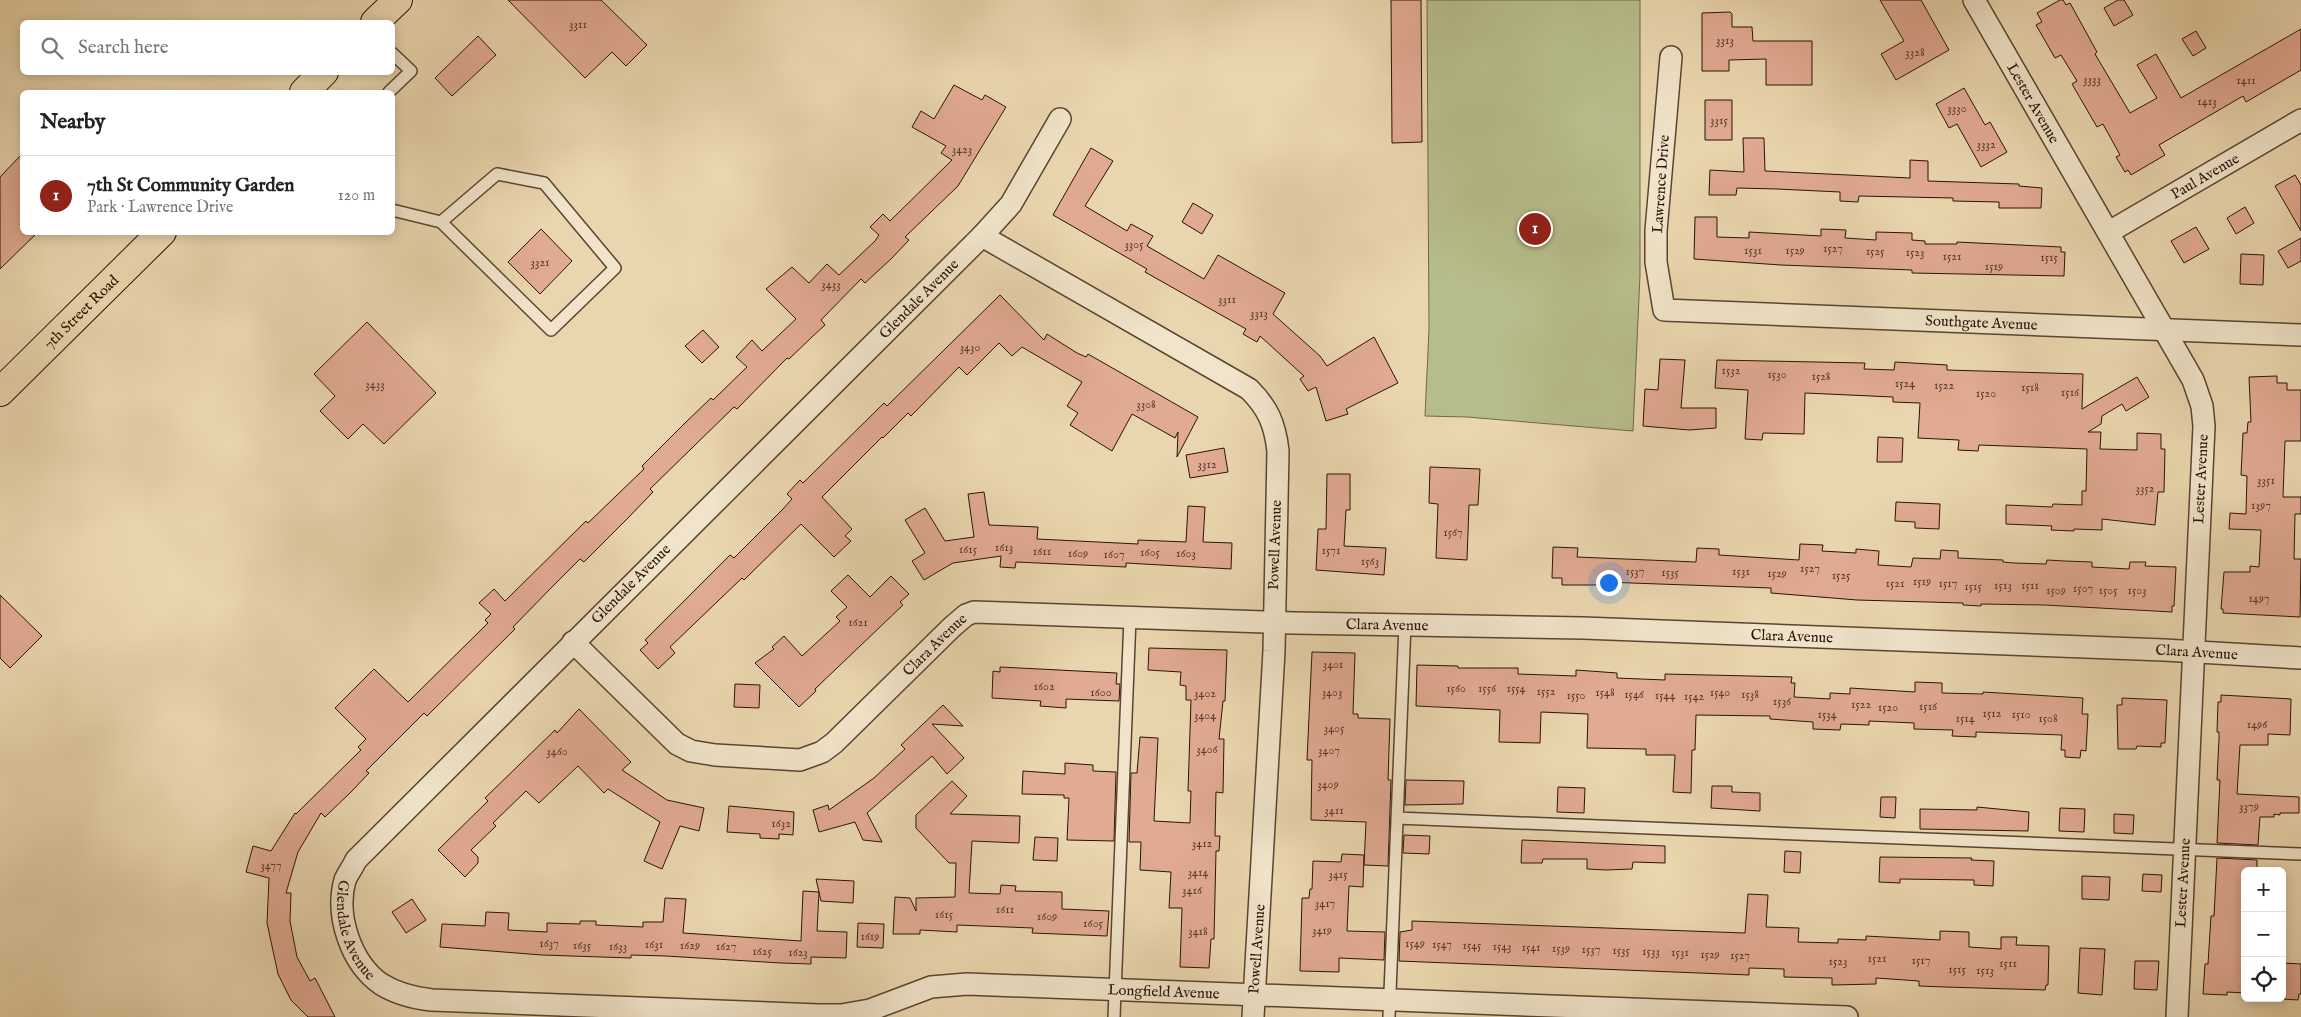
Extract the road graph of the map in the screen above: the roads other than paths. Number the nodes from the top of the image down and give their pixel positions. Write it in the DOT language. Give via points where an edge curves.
graph roads {
  1 [pos="398,0"];
  2 [pos="1974,0"];
  3 [pos="377,20"];
  4 [pos="395,56"];
  5 [pos="1671,57"];
  6 [pos="321,75"];
  7 [pos="306,90"];
  8 [pos="391,90"];
  9 [pos="1060,119"];
  10 [pos="2301,120"];
  11 [pos="395,211"];
  12 [pos="441,222"];
  13 [pos="2109,232"];
  14 [pos="159,235"];
  15 [pos="982,236"];
  16 [pos="1664,310"];
  17 [pos="2162,329"];
  18 [pos="2301,335"];
  19 [pos="0,392"];
  20 [pos="1130,618"];
  21 [pos="1274,622"];
  22 [pos="1405,624"];
  23 [pos="573,642"];
  24 [pos="2194,652"];
  25 [pos="2301,658"];
  26 [pos="1397,818"];
  27 [pos="2185,848"];
  28 [pos="2301,854"];
  29 [pos="1116,988"];
  30 [pos="1254,994"];
  31 [pos="485,1002"];
  32 [pos="1390,1008"];
  33 [pos="1114,1017"];
  34 [pos="1253,1017"];
  35 [pos="1847,1017"];
  36 [pos="2177,1017"];
  1 -- 3 [label="main road"];
  2 -- 13 [label="street, Lester Avenue"];
  4 -- 8 [label="lane" via="411,71"];
  5 -- 16 [label="street, Lawrence Drive" via="1656,231 1656,262"];
  6 -- 7 [label="main road"];
  9 -- 15 [label="street, Glendale Avenue" via="1011,204"];
  10 -- 13 [label="street, Paul Avenue"];
  11 -- 12 [label="lane"];
  12 -- 12 [label="lane" via="551,330 615,268 544,183 497,174"];
  13 -- 17 [label="street, Lester Avenue"];
  14 -- 19 [label="main road, 7th Street Road"];
  15 -- 21 [label="street, Powell Avenue" via="1231,377 1262,402 1273,421 1278,451"];
  15 -- 23 [label="street, Glendale Avenue"];
  16 -- 17 [label="street, Southgate Avenue"];
  17 -- 18 [label="street, Southgate Avenue"];
  17 -- 24 [label="street, Lester Avenue" via="2193,380 2202,406 2204,426"];
  20 -- 21 [label="street, Clara Avenue"];
  20 -- 23 [label="street, Clara Avenue" via="974,612 966,615 834,744 800,760 716,755 691,751 677,744"];
  20 -- 29 [label="lane"];
  21 -- 22 [label="street, Clara Avenue"];
  21 -- 30 [label="street, Powell Avenue"];
  22 -- 24 [label="street, Clara Avenue" via="1573,627"];
  22 -- 26 [label="lane"];
  23 -- 31 [label="street, Glendale Avenue" via="370,845 356,860 346,879 342,897 345,928 358,959 375,979 413,998"];
  24 -- 25 [label="street, Clara Avenue"];
  24 -- 27 [label="street, Lester Avenue"];
  26 -- 27 [label="lane"];
  26 -- 32 [label="lane"];
  27 -- 28 [label="lane"];
  27 -- 36 [label="street, Lester Avenue"];
  29 -- 30 [label="street, Longfield Avenue"];
  29 -- 31 [label="street, Longfield Avenue" via="945,985 870,1010 841,1015"];
  29 -- 33 [label="lane"];
  30 -- 32 [label="street, Longfield Avenue"];
  30 -- 34 [label="street, Powell Avenue"];
  32 -- 35 [label="street, Longfield Avenue"];
}
